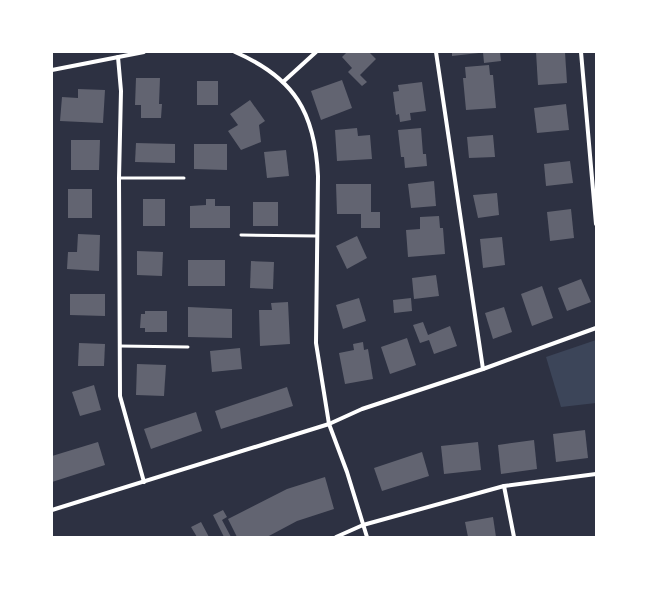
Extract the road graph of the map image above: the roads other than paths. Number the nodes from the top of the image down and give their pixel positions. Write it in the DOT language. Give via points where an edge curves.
graph roads {
  1 [pos="144,52"];
  2 [pos="236,52"];
  3 [pos="316,52"];
  4 [pos="436,52"];
  5 [pos="581,52"];
  6 [pos="118,57"];
  7 [pos="52,70"];
  8 [pos="283,82"];
  9 [pos="119,178"];
  10 [pos="184,178"];
  11 [pos="596,224"];
  12 [pos="241,235"];
  13 [pos="317,236"];
  14 [pos="596,328"];
  15 [pos="120,346"];
  16 [pos="188,347"];
  17 [pos="483,369"];
  18 [pos="329,424"];
  19 [pos="596,474"];
  20 [pos="144,482"];
  21 [pos="504,486"];
  22 [pos="52,510"];
  23 [pos="363,525"];
  24 [pos="336,537"];
  25 [pos="367,537"];
  26 [pos="514,537"];
  1 -- 6 [label="street"];
  2 -- 8 [label="street" via="268,69"];
  3 -- 8 [label="street"];
  4 -- 17 [label="street"];
  5 -- 11 [label="street"];
  6 -- 7 [label="street"];
  6 -- 9 [label="street" via="121,91"];
  8 -- 13 [label="street" via="299,102 314,136 318,176"];
  9 -- 10 [label="lane"];
  9 -- 15 [label="street"];
  12 -- 13 [label="lane"];
  13 -- 18 [label="street" via="316,343"];
  14 -- 17 [label="street"];
  15 -- 16 [label="lane"];
  15 -- 20 [label="street" via="120,396"];
  17 -- 18 [label="street" via="362,409"];
  18 -- 20 [label="street"];
  18 -- 23 [label="street" via="348,472"];
  19 -- 21 [label="street"];
  20 -- 22 [label="street"];
  21 -- 23 [label="street"];
  21 -- 26 [label="street"];
  23 -- 24 [label="street"];
  23 -- 25 [label="street"];
}
